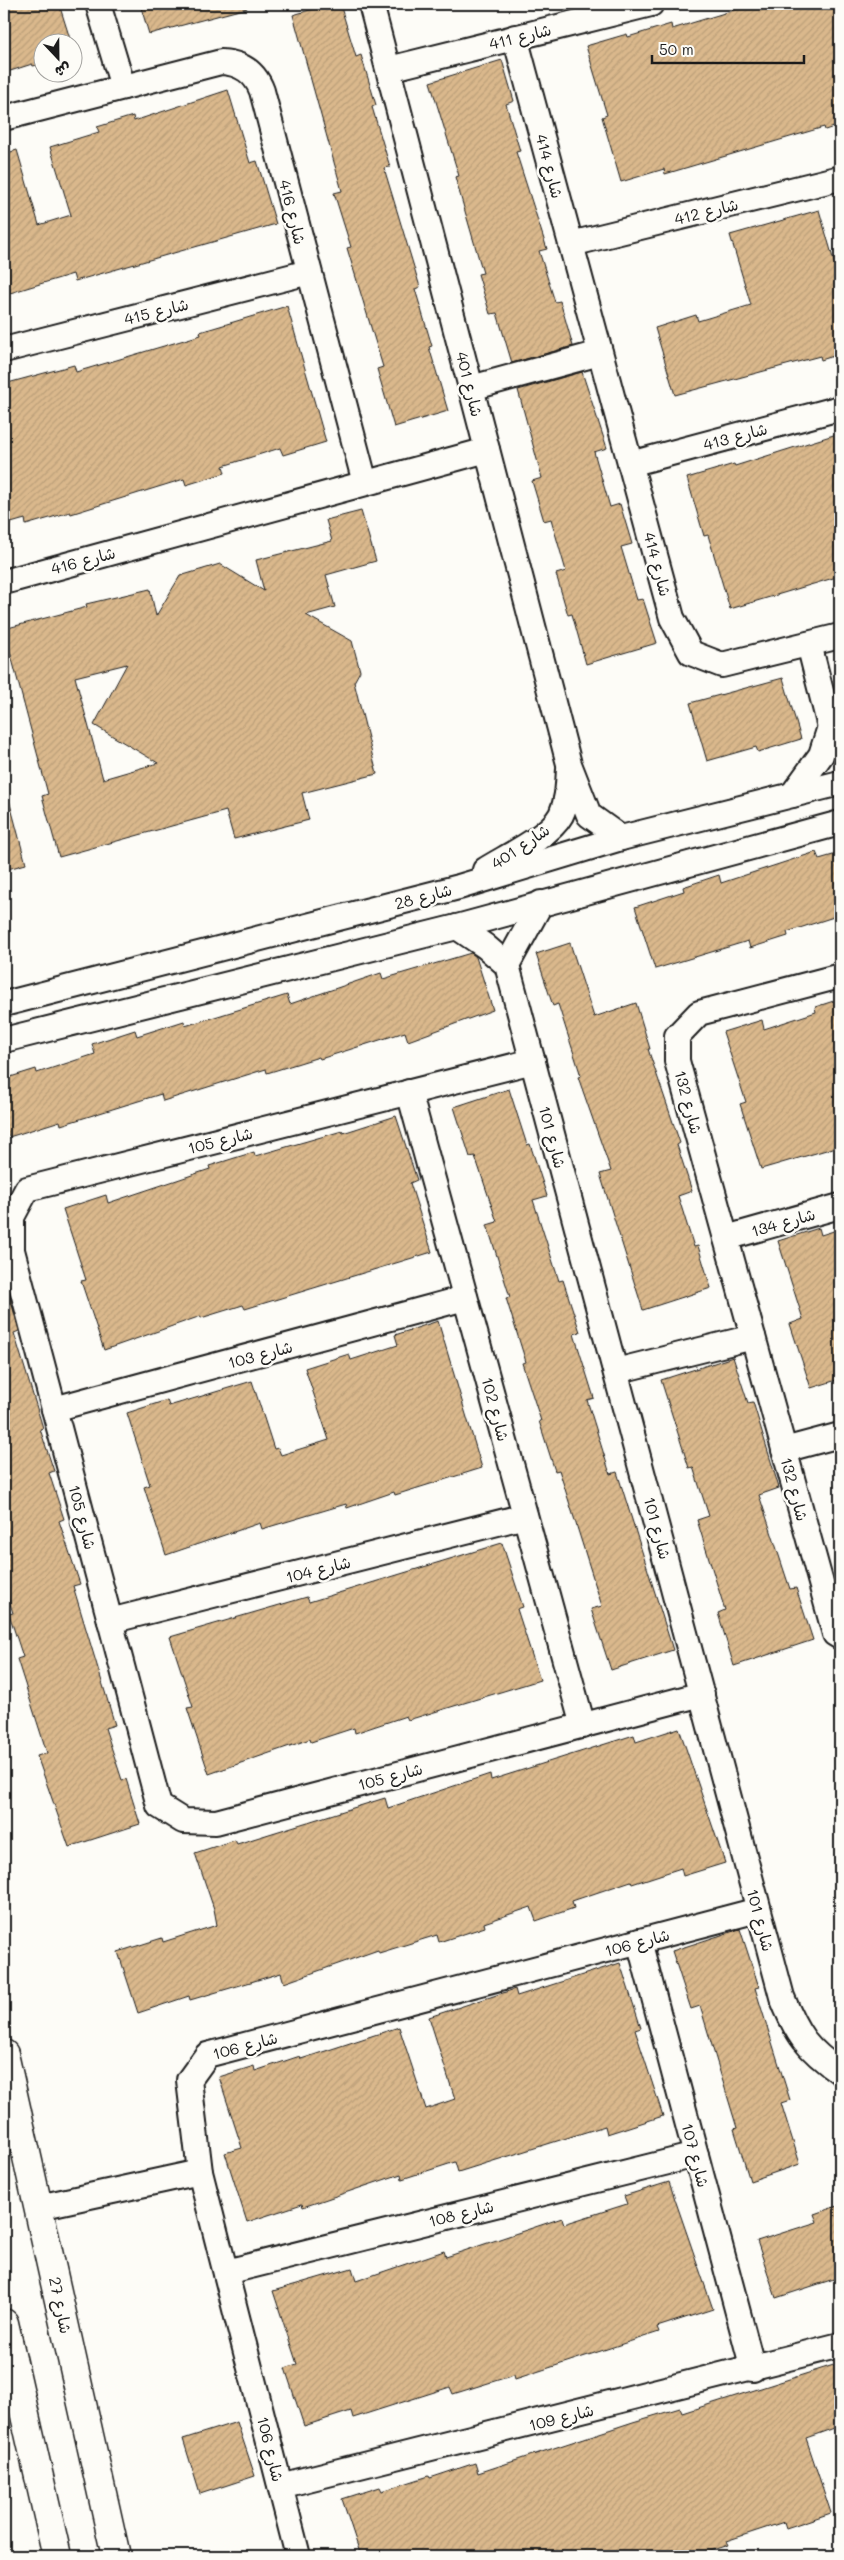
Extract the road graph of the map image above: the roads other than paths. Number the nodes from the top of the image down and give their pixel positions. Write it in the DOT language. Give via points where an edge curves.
graph roads {
  1 [pos="98,4"];
  2 [pos="371,4"];
  3 [pos="651,4"];
  4 [pos="515,37"];
  5 [pos="389,69"];
  6 [pos="123,87"];
  7 [pos="4,118"];
  8 [pos="840,178"];
  9 [pos="571,244"];
  10 [pos="309,272"];
  11 [pos="4,350"];
  12 [pos="600,352"];
  13 [pos="471,388"];
  14 [pos="840,408"];
  15 [pos="487,450"];
  16 [pos="630,464"];
  17 [pos="365,483"];
  18 [pos="4,582"];
  19 [pos="840,636"];
  20 [pos="809,644"];
  21 [pos="835,733"];
  22 [pos="569,764"];
  23 [pos="840,783"];
  24 [pos="792,795"];
  25 [pos="840,823"];
  26 [pos="621,838"];
  27 [pos="458,887"];
  28 [pos="541,903"];
  29 [pos="457,928"];
  30 [pos="507,966"];
  31 [pos="840,976"];
  32 [pos="4,1004"];
  33 [pos="4,1040"];
  34 [pos="533,1061"];
  35 [pos="409,1092"];
  36 [pos="840,1206"];
  37 [pos="726,1238"];
  38 [pos="465,1298"];
  39 [pos="754,1337"];
  40 [pos="616,1371"];
  41 [pos="54,1410"];
  42 [pos="840,1435"];
  43 [pos="784,1450"];
  44 [pos="525,1516"];
  45 [pos="110,1621"];
  46 [pos="840,1637"];
  47 [pos="702,1694"];
  48 [pos="583,1726"];
  49 [pos="758,1910"];
  50 [pos="639,1941"];
  51 [pos="4,2054"];
  52 [pos="840,2072"];
  53 [pos="696,2155"];
  54 [pos="200,2172"];
  55 [pos="39,2207"];
  56 [pos="226,2272"];
  57 [pos="4,2322"];
  58 [pos="840,2345"];
  59 [pos="753,2369"];
  60 [pos="280,2486"];
  61 [pos="57,2556"];
  62 [pos="116,2556"];
  63 [pos="298,2556"];
  1 -- 6 [label="street"];
  2 -- 5 [label="street, شارع 401"];
  3 -- 4 [label="street, شارع 411"];
  4 -- 5 [label="street, شارع 411"];
  4 -- 9 [label="street, شارع 414"];
  5 -- 13 [label="street, شارع 401"];
  6 -- 7 [label="street, شارع 416"];
  6 -- 10 [label="street, شارع 416" via="221,62 239,65 254,76 262,92"];
  8 -- 9 [label="street, شارع 412"];
  9 -- 12 [label="street, شارع 414"];
  10 -- 11 [label="street, شارع 415"];
  10 -- 17 [label="street, شارع 416"];
  12 -- 13 [label="street"];
  12 -- 16 [label="street, شارع 414"];
  13 -- 15 [label="street, شارع 401"];
  14 -- 16 [label="street, شارع 413"];
  15 -- 17 [label="street, شارع 416"];
  15 -- 22 [label="street, شارع 401"];
  16 -- 20 [label="street, شارع 414" via="672,618 691,653 722,665"];
  17 -- 18 [label="street, شارع 416"];
  19 -- 20 [label="street, شارع 414"];
  20 -- 21 [label="street"];
  21 -- 24 [label="street"];
  22 -- 26 [label="street, شارع 401" via="589,815"];
  22 -- 27 [label="street, شارع 401" via="568,794 560,815 547,831"];
  23 -- 24 [label="street, شارع 28"];
  24 -- 26 [label="street, شارع 28"];
  25 -- 28 [label="street"];
  26 -- 27 [label="street, شارع 28"];
  27 -- 32 [label="street, شارع 28"];
  28 -- 29 [label="street"];
  28 -- 30 [label="street"];
  29 -- 30 [label="street" via="485,946"];
  29 -- 33 [label="street"];
  30 -- 34 [label="street, شارع 101"];
  31 -- 37 [label="street, شارع 132" via="699,1013 677,1036 677,1061"];
  34 -- 35 [label="street, شارع 105"];
  34 -- 40 [label="street, شارع 101"];
  35 -- 38 [label="street, شارع 102"];
  35 -- 41 [label="street, شارع 105" via="27,1189 12,1217 12,1250"];
  36 -- 37 [label="street, شارع 134"];
  37 -- 39 [label="street, شارع 132"];
  38 -- 41 [label="street, شارع 103"];
  38 -- 44 [label="street, شارع 102"];
  39 -- 40 [label="street"];
  39 -- 43 [label="street, شارع 132"];
  40 -- 47 [label="street, شارع 101"];
  41 -- 45 [label="street, شارع 105"];
  42 -- 43 [label="street"];
  43 -- 46 [label="street, شارع 132" via="835,1634"];
  44 -- 45 [label="street, شارع 104"];
  44 -- 48 [label="street, شارع 102"];
  45 -- 48 [label="street, شارع 105" via="159,1806 183,1821 216,1822"];
  47 -- 48 [label="street, شارع 105"];
  47 -- 49 [label="street, شارع 101"];
  49 -- 50 [label="street, شارع 106"];
  49 -- 52 [label="street, شارع 101" via="790,2018 811,2050"];
  50 -- 53 [label="street, شارع 107"];
  50 -- 54 [label="street, شارع 106" via="207,2054 189,2080"];
  51 -- 55 [label="main road, شارع 27"];
  53 -- 56 [label="street, شارع 108"];
  53 -- 59 [label="street, شارع 107"];
  54 -- 55 [label="street"];
  54 -- 56 [label="street, شارع 106"];
  55 -- 62 [label="main road, شارع 27"];
  56 -- 60 [label="street, شارع 106"];
  57 -- 61 [label="main road"];
  58 -- 59 [label="street, شارع 109"];
  59 -- 60 [label="street, شارع 109"];
  60 -- 63 [label="street, شارع 106"];
}
